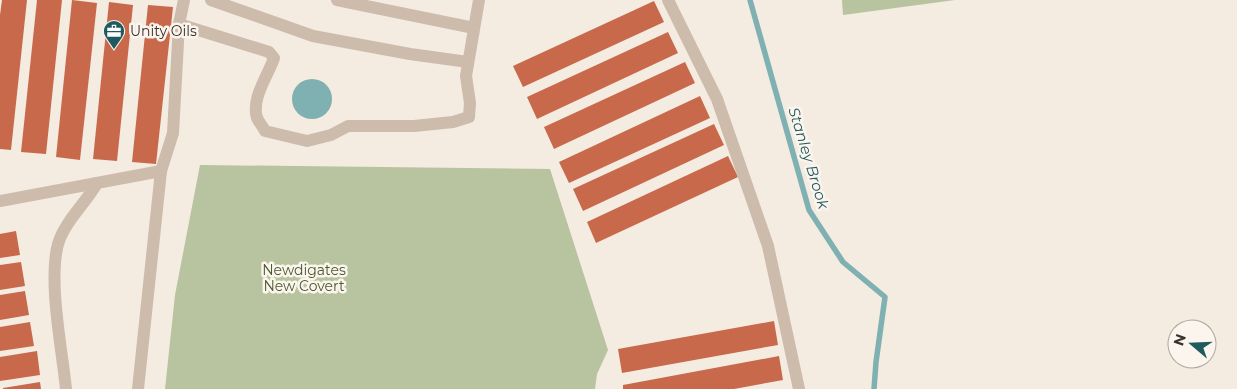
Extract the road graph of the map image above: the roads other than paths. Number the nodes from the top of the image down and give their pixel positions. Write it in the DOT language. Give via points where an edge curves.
graph roads {
  1 [pos="184,0"];
  2 [pos="211,0"];
  3 [pos="337,0"];
  4 [pos="479,0"];
  5 [pos="668,0"];
  6 [pos="179,24"];
  7 [pos="474,28"];
  8 [pos="468,62"];
  9 [pos="161,171"];
  10 [pos="98,183"];
  11 [pos="0,200"];
  12 [pos="66,389"];
  13 [pos="138,389"];
  14 [pos="799,389"];
  1 -- 6 [label="lane"];
  2 -- 8 [label="lane" via="313,36"];
  3 -- 7 [label="lane"];
  4 -- 7 [label="lane"];
  5 -- 14 [label="lane" via="717,99 762,228"];
  6 -- 8 [label="lane" via="268,52 274,58 256,96 257,117 265,131 307,141 331,136 348,126 414,126 469,117"];
  6 -- 9 [label="lane" via="173,133"];
  7 -- 8 [label="lane"];
  9 -- 10 [label="lane"];
  9 -- 13 [label="lane"];
  10 -- 11 [label="lane"];
  10 -- 12 [label="lane" via="67,225 58,244 55,294"];
}
